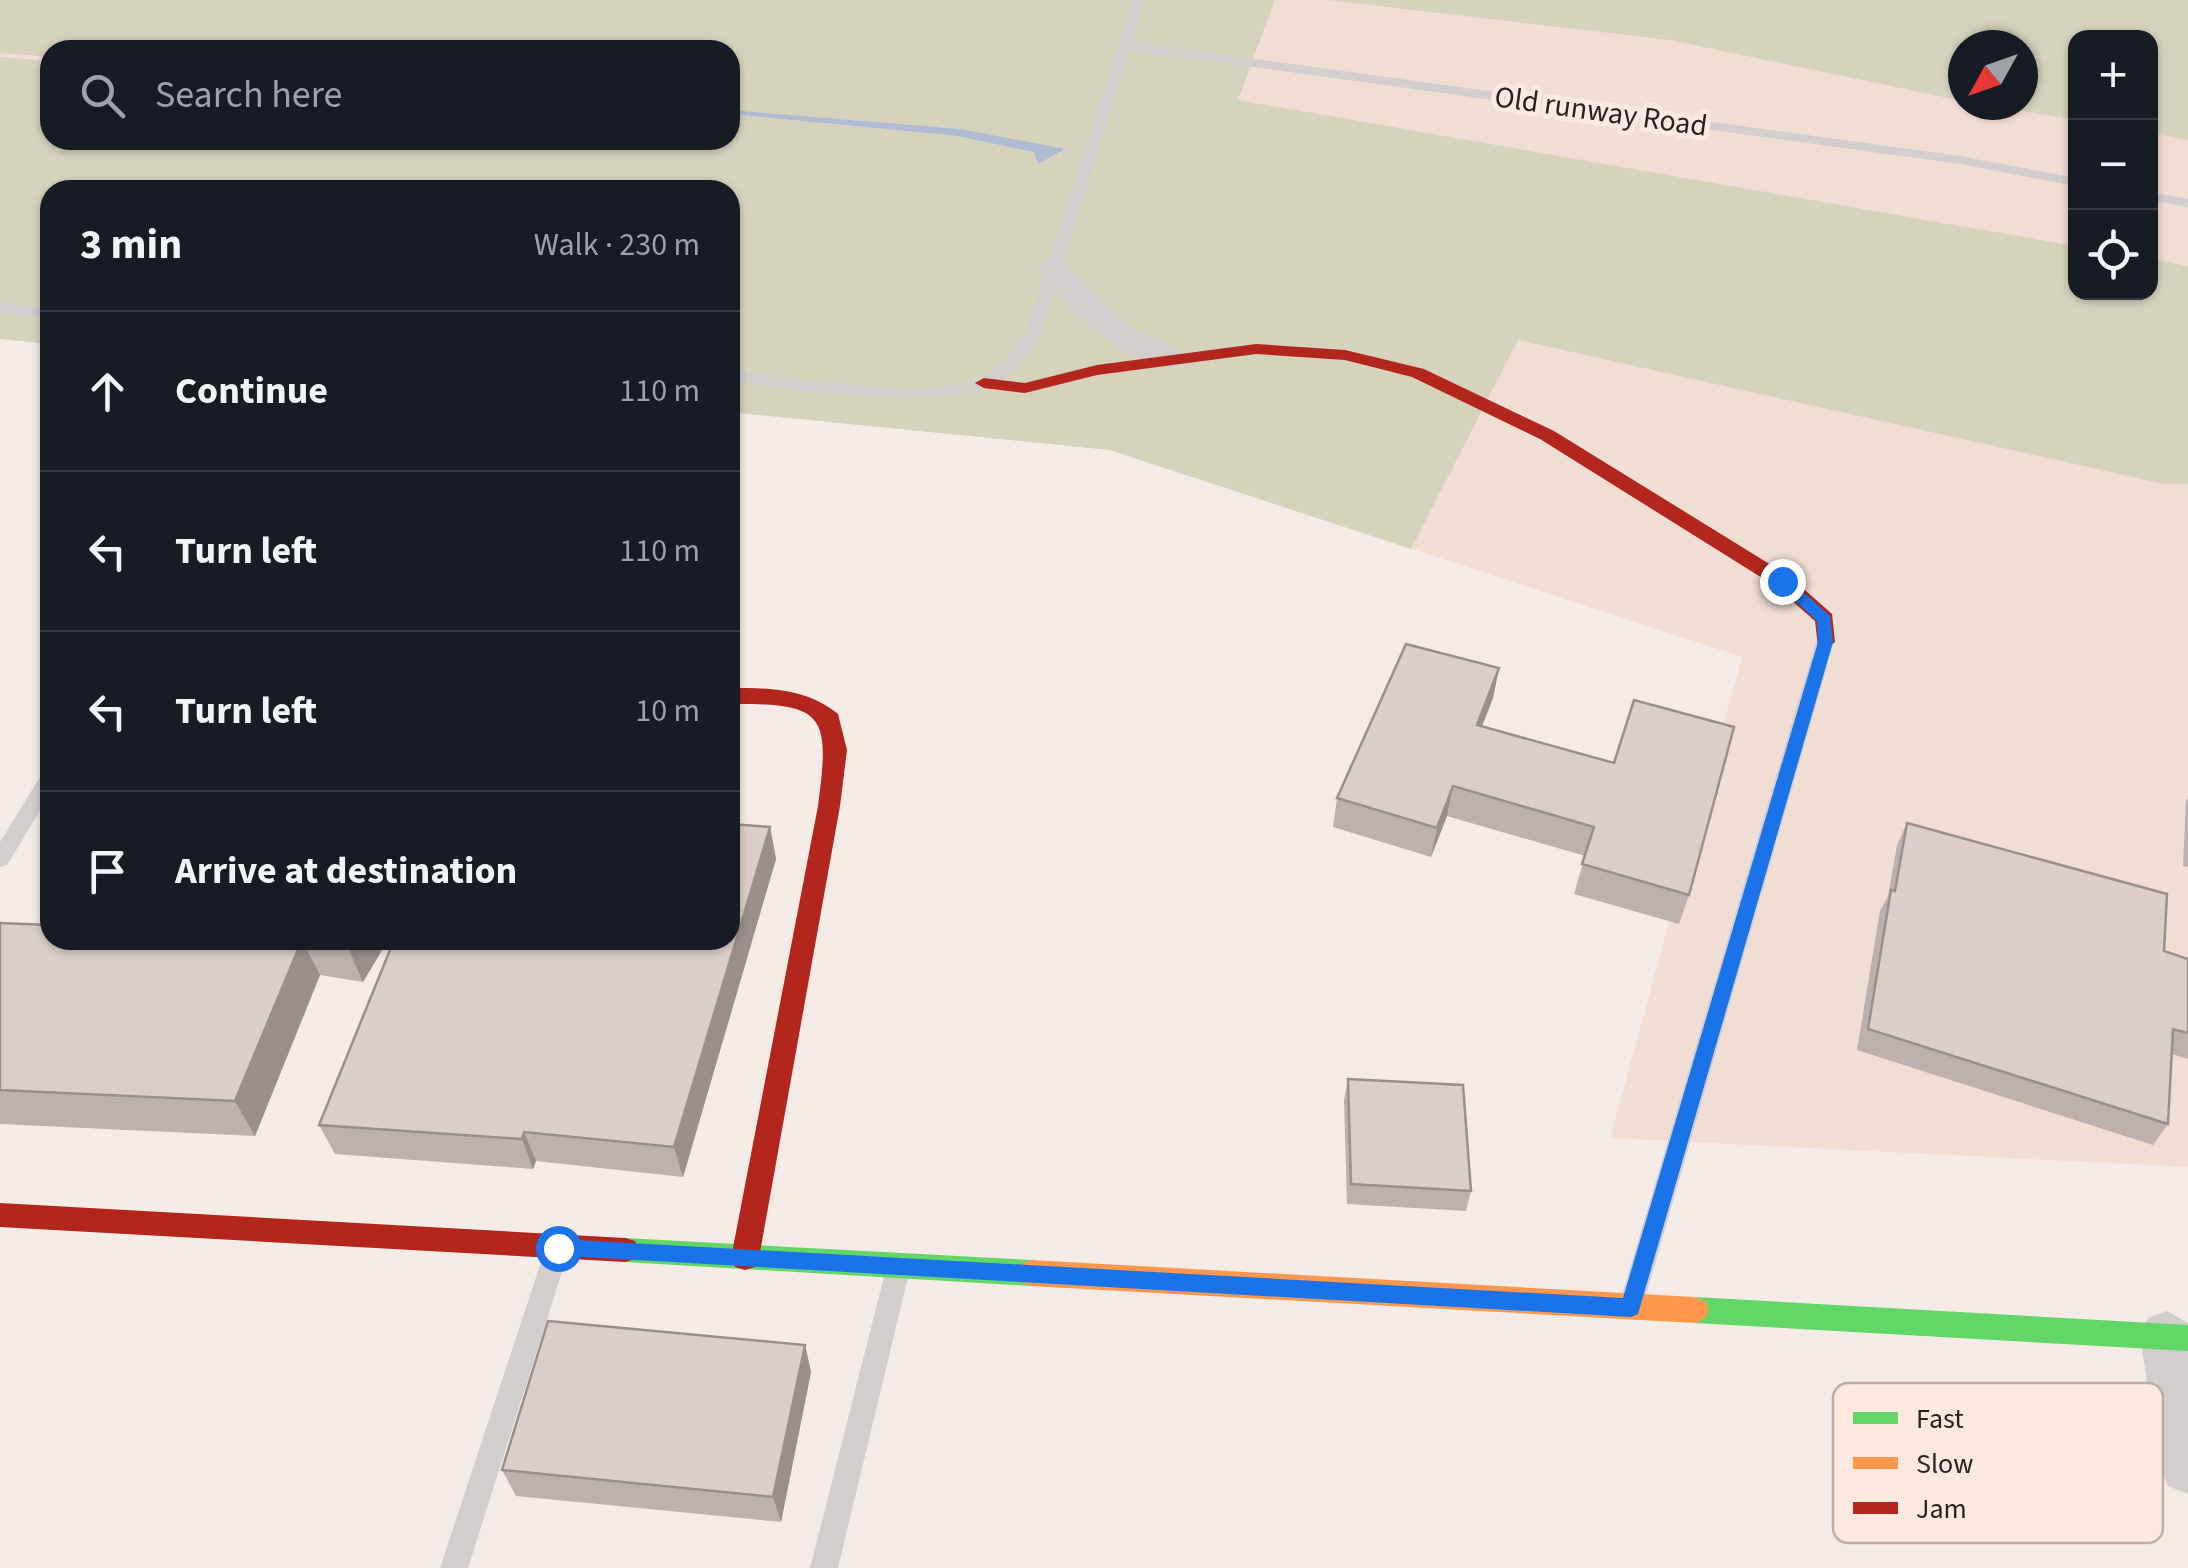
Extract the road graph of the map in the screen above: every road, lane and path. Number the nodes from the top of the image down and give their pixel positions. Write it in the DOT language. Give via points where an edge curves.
graph roads {
  1 [pos="1139,0"];
  2 [pos="1125,45"];
  3 [pos="2068,180"];
  4 [pos="2158,197"];
  5 [pos="2188,203"];
  6 [pos="1054,270"];
  7 [pos="0,308"];
  8 [pos="40,312"];
  9 [pos="1170,358"];
  10 [pos="740,377"];
  11 [pos="984,383"];
  12 [pos="1825,642"];
  13 [pos="740,696"];
  14 [pos="40,793"];
  15 [pos="0,859"];
  16 [pos="0,1216"];
  17 [pos="558,1248"];
  18 [pos="745,1258"];
  19 [pos="898,1267"];
  20 [pos="1631,1308"];
  21 [pos="2178,1337"];
  22 [pos="2188,1467"];
  23 [pos="454,1568"];
  24 [pos="824,1568"];
  1 -- 2 [label="lane"];
  2 -- 3 [label="lane, Old runway Road"];
  2 -- 6 [label="lane"];
  4 -- 5 [label="lane"];
  6 -- 9 [label="street" via="1120,336"];
  6 -- 11 [label="lane" via="1024,351"];
  7 -- 8 [label="lane"];
  9 -- 11 [label="street" via="1025,388"];
  9 -- 12 [label="street" via="1256,349 1345,355 1418,373 1546,436 1782,581 1824,619"];
  10 -- 11 [label="lane" via="913,393"];
  12 -- 20 [label="lane"];
  13 -- 18 [label="street" via="796,698 825,713 835,730 828,806"];
  14 -- 15 [label="lane"];
  16 -- 17 [label="street"];
  17 -- 18 [label="street"];
  17 -- 23 [label="lane"];
  18 -- 19 [label="street"];
  19 -- 20 [label="street"];
  19 -- 24 [label="lane"];
  20 -- 21 [label="street"];
  21 -- 22 [label="street"];
}
